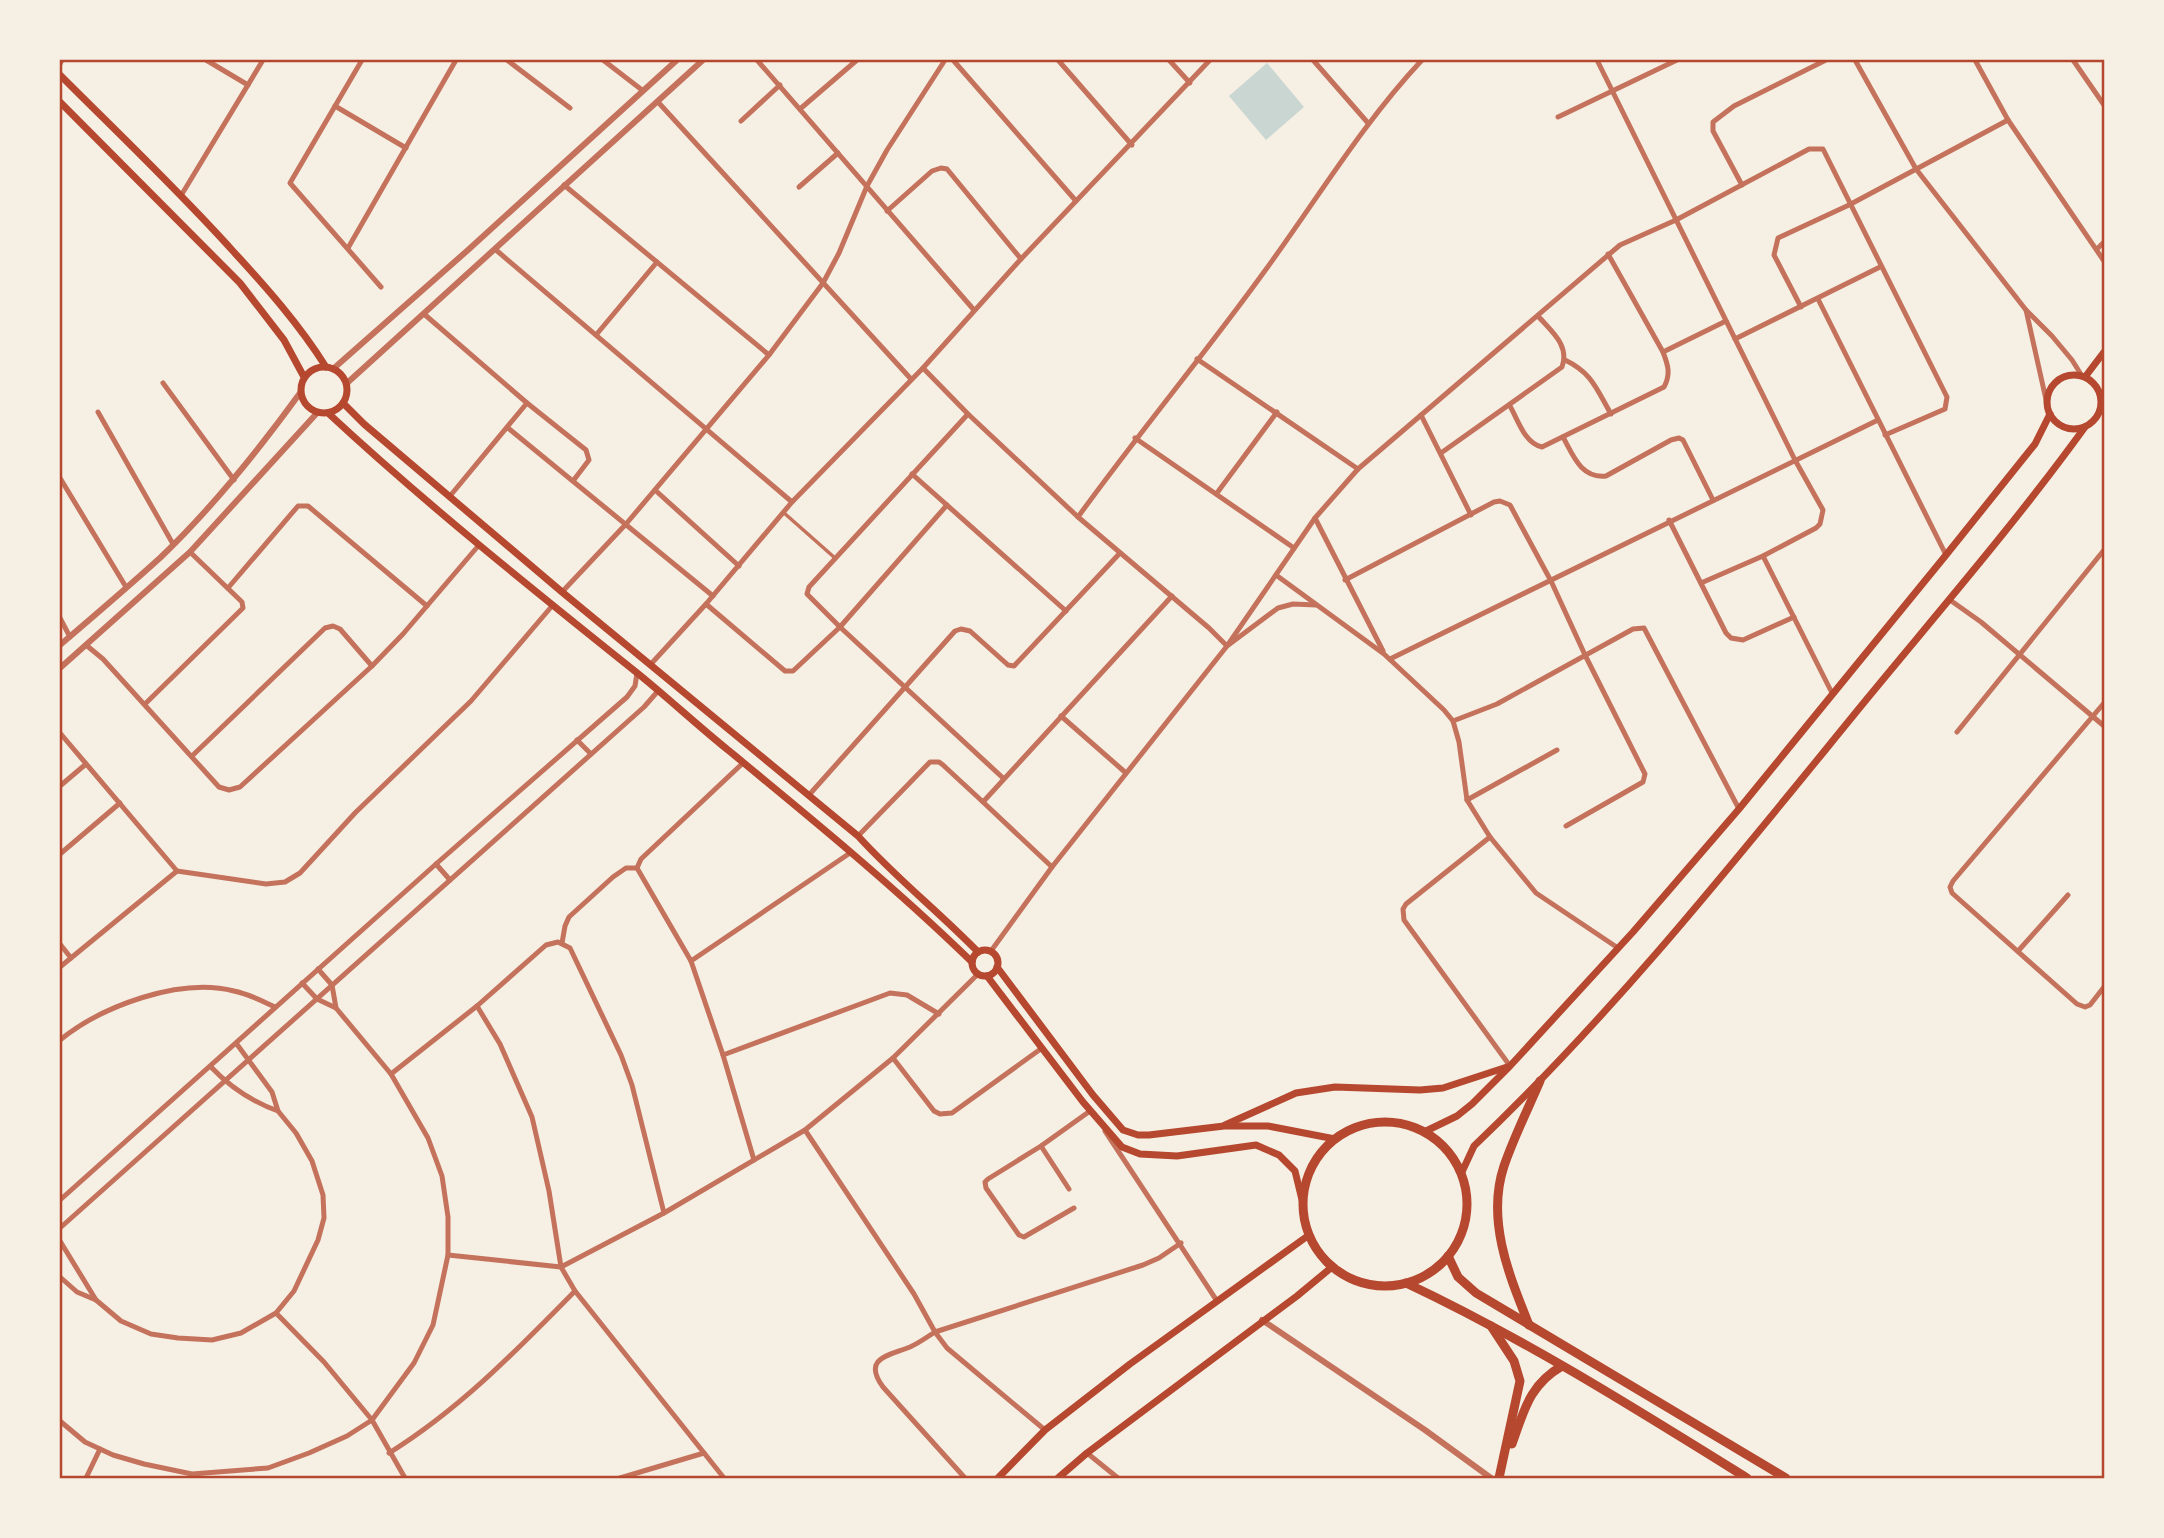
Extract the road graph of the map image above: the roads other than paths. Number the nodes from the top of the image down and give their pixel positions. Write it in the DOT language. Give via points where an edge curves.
graph roads {
  1 [pos="206,60"];
  2 [pos="263,60"];
  3 [pos="362,60"];
  4 [pos="456,60"];
  5 [pos="507,60"];
  6 [pos="603,60"];
  7 [pos="677,60"];
  8 [pos="703,60"];
  9 [pos="757,60"];
  10 [pos="858,60"];
  11 [pos="945,60"];
  12 [pos="953,60"];
  13 [pos="1058,60"];
  14 [pos="1169,60"];
  15 [pos="1210,60"];
  16 [pos="1313,60"];
  17 [pos="1422,60"];
  18 [pos="1597,60"];
  19 [pos="1677,60"];
  20 [pos="1826,60"];
  21 [pos="1855,60"];
  22 [pos="1975,60"];
  23 [pos="2073,60"];
  24 [pos="60,75"];
  25 [pos="1190,83"];
  26 [pos="248,85"];
  27 [pos="780,85"];
  28 [pos="642,90"];
  29 [pos="1612,91"];
  30 [pos="60,102"];
  31 [pos="659,102"];
  32 [pos="335,106"];
  33 [pos="2105,106"];
  34 [pos="570,107"];
  35 [pos="800,109"];
  36 [pos="1558,117"];
  37 [pos="2008,120"];
  38 [pos="741,121"];
  39 [pos="1368,123"];
  40 [pos="1132,145"];
  41 [pos="406,148"];
  42 [pos="838,153"];
  43 [pos="1916,169"];
  44 [pos="564,185"];
  45 [pos="1742,185"];
  46 [pos="867,186"];
  47 [pos="799,187"];
  48 [pos="182,194"];
  49 [pos="1076,201"];
  50 [pos="1849,205"];
  51 [pos="887,211"];
  52 [pos="1676,220"];
  53 [pos="2105,242"];
  54 [pos="348,248"];
  55 [pos="2097,249"];
  56 [pos="496,250"];
  57 [pos="1608,254"];
  58 [pos="1021,259"];
  59 [pos="2105,261"];
  60 [pos="657,262"];
  61 [pos="1880,267"];
  62 [pos="823,283"];
  63 [pos="381,287"];
  64 [pos="1818,299"];
  65 [pos="1801,307"];
  66 [pos="974,310"];
  67 [pos="2026,310"];
  68 [pos="424,314"];
  69 [pos="1538,316"];
  70 [pos="1726,321"];
  71 [pos="596,335"];
  72 [pos="1735,339"];
  73 [pos="1663,352"];
  74 [pos="2105,352"];
  75 [pos="769,355"];
  76 [pos="1197,359"];
  77 [pos="1564,360"];
  78 [pos="329,368"];
  79 [pos="923,368"];
  80 [pos="304,377"];
  81 [pos="2083,377"];
  82 [pos="911,379"];
  83 [pos="163,383"];
  84 [pos="346,384"];
  85 [pos="300,393"];
  86 [pos="343,403"];
  87 [pos="527,403"];
  88 [pos="2047,404"];
  89 [pos="1510,406"];
  90 [pos="2102,406"];
  91 [pos="98,412"];
  92 [pos="1277,412"];
  93 [pos="317,413"];
  94 [pos="328,413"];
  95 [pos="968,414"];
  96 [pos="1611,414"];
  97 [pos="2050,414"];
  98 [pos="1421,415"];
  99 [pos="1878,420"];
  100 [pos="2085,427"];
  101 [pos="508,428"];
  102 [pos="706,430"];
  103 [pos="1885,435"];
  104 [pos="1563,437"];
  105 [pos="1135,438"];
  106 [pos="1441,453"];
  107 [pos="1795,460"];
  108 [pos="1357,469"];
  109 [pos="912,474"];
  110 [pos="60,478"];
  111 [pos="234,480"];
  112 [pos="573,481"];
  113 [pos="655,490"];
  114 [pos="1217,493"];
  115 [pos="450,496"];
  116 [pos="1713,500"];
  117 [pos="792,502"];
  118 [pos="947,505"];
  119 [pos="783,512"];
  120 [pos="1471,515"];
  121 [pos="1078,517"];
  122 [pos="1315,518"];
  123 [pos="1669,520"];
  124 [pos="626,524"];
  125 [pos="173,544"];
  126 [pos="479,545"];
  127 [pos="1294,548"];
  128 [pos="2105,550"];
  129 [pos="190,552"];
  130 [pos="1120,553"];
  131 [pos="1946,555"];
  132 [pos="1763,556"];
  133 [pos="835,558"];
  134 [pos="739,566"];
  135 [pos="1276,575"];
  136 [pos="1345,580"];
  137 [pos="1550,581"];
  138 [pos="1701,583"];
  139 [pos="126,587"];
  140 [pos="228,588"];
  141 [pos="562,592"];
  142 [pos="713,596"];
  143 [pos="1172,596"];
  144 [pos="1950,600"];
  145 [pos="706,604"];
  146 [pos="427,606"];
  147 [pos="552,606"];
  148 [pos="1316,606"];
  149 [pos="1066,611"];
  150 [pos="1794,617"];
  151 [pos="60,618"];
  152 [pos="840,627"];
  153 [pos="69,637"];
  154 [pos="60,645"];
  155 [pos="86,645"];
  156 [pos="1227,646"];
  157 [pos="1384,654"];
  158 [pos="1585,655"];
  159 [pos="2021,655"];
  160 [pos="1390,659"];
  161 [pos="651,664"];
  162 [pos="372,666"];
  163 [pos="60,668"];
  164 [pos="637,673"];
  165 [pos="904,688"];
  166 [pos="659,691"];
  167 [pos="1832,693"];
  168 [pos="2105,703"];
  169 [pos="145,704"];
  170 [pos="1061,716"];
  171 [pos="2094,717"];
  172 [pos="1453,721"];
  173 [pos="2105,726"];
  174 [pos="1957,732"];
  175 [pos="60,733"];
  176 [pos="578,740"];
  177 [pos="1557,750"];
  178 [pos="591,754"];
  179 [pos="192,756"];
  180 [pos="743,763"];
  181 [pos="86,764"];
  182 [pos="1126,773"];
  183 [pos="1003,778"];
  184 [pos="60,786"];
  185 [pos="809,794"];
  186 [pos="1467,800"];
  187 [pos="983,802"];
  188 [pos="120,803"];
  189 [pos="1739,809"];
  190 [pos="1566,826"];
  191 [pos="858,836"];
  192 [pos="1490,837"];
  193 [pos="850,853"];
  194 [pos="60,854"];
  195 [pos="436,864"];
  196 [pos="1052,867"];
  197 [pos="637,870"];
  198 [pos="177,871"];
  199 [pos="450,880"];
  200 [pos="2068,895"];
  201 [pos="562,943"];
  202 [pos="60,944"];
  203 [pos="1618,948"];
  204 [pos="2019,950"];
  205 [pos="991,951"];
  206 [pos="978,952"];
  207 [pos="71,958"];
  208 [pos="691,961"];
  209 [pos="972,962"];
  210 [pos="60,967"];
  211 [pos="997,967"];
  212 [pos="318,969"];
  213 [pos="982,975"];
  214 [pos="302,983"];
  215 [pos="332,985"];
  216 [pos="2105,987"];
  217 [pos="317,999"];
  218 [pos="477,1006"];
  219 [pos="275,1007"];
  220 [pos="336,1008"];
  221 [pos="939,1014"];
  222 [pos="60,1040"];
  223 [pos="236,1043"];
  224 [pos="1042,1048"];
  225 [pos="723,1055"];
  226 [pos="893,1058"];
  227 [pos="248,1059"];
  228 [pos="211,1066"];
  229 [pos="1510,1066"];
  230 [pos="391,1074"];
  231 [pos="224,1081"];
  232 [pos="1540,1081"];
  233 [pos="278,1111"];
  234 [pos="1090,1111"];
  235 [pos="1099,1122"];
  236 [pos="1224,1126"];
  237 [pos="805,1130"];
  238 [pos="1424,1132"];
  239 [pos="1335,1139"];
  240 [pos="1041,1146"];
  241 [pos="754,1160"];
  242 [pos="1461,1174"];
  243 [pos="1069,1189"];
  244 [pos="60,1200"];
  245 [pos="1303,1204"];
  246 [pos="1074,1208"];
  247 [pos="664,1213"];
  248 [pos="60,1228"];
  249 [pos="1309,1235"];
  250 [pos="60,1241"];
  251 [pos="1181,1243"];
  252 [pos="448,1255"];
  253 [pos="1448,1256"];
  254 [pos="561,1267"];
  255 [pos="1332,1267"];
  256 [pos="60,1278"];
  257 [pos="1406,1283"];
  258 [pos="575,1291"];
  259 [pos="96,1300"];
  260 [pos="1217,1301"];
  261 [pos="276,1312"];
  262 [pos="1262,1320"];
  263 [pos="1490,1324"];
  264 [pos="1530,1326"];
  265 [pos="935,1332"];
  266 [pos="1562,1366"];
  267 [pos="372,1420"];
  268 [pos="60,1421"];
  269 [pos="1045,1430"];
  270 [pos="100,1449"];
  271 [pos="389,1452"];
  272 [pos="704,1453"];
  273 [pos="1087,1453"];
  274 [pos="192,1476"];
  275 [pos="627,1477"];
  276 [pos="86,1479"];
  277 [pos="405,1479"];
  278 [pos="620,1479"];
  279 [pos="724,1479"];
  280 [pos="965,1479"];
  281 [pos="999,1479"];
  282 [pos="1058,1479"];
  283 [pos="1118,1479"];
  284 [pos="1491,1479"];
  285 [pos="1500,1479"];
  286 [pos="1747,1479"];
  287 [pos="1786,1479"];
  1 -- 26 [label="street"];
  2 -- 26 [label="street"];
  3 -- 32 [label="street"];
  4 -- 41 [label="street"];
  5 -- 34 [label="street"];
  6 -- 28 [label="street"];
  7 -- 28 [label="street"];
  8 -- 31 [label="street"];
  9 -- 27 [label="street"];
  10 -- 35 [label="street"];
  11 -- 46 [label="street"];
  12 -- 49 [label="street"];
  13 -- 40 [label="street"];
  14 -- 25 [label="street"];
  15 -- 25 [label="street"];
  16 -- 39 [label="street"];
  17 -- 39 [label="street"];
  18 -- 29 [label="street"];
  19 -- 29 [label="street"];
  20 -- 45 [label="street" via="1734,106 1713,122 1713,131"];
  21 -- 43 [label="street"];
  22 -- 37 [label="street"];
  23 -- 33 [label="street"];
  24 -- 48 [label="main road"];
  25 -- 40 [label="street"];
  26 -- 48 [label="street"];
  27 -- 35 [label="street"];
  27 -- 38 [label="street"];
  28 -- 78 [label="street" via="468,250"];
  29 -- 36 [label="street"];
  29 -- 52 [label="street"];
  30 -- 80 [label="main road" via="240,283 284,340"];
  31 -- 44 [label="street"];
  31 -- 62 [label="street"];
  32 -- 41 [label="street"];
  32 -- 54 [label="street" via="290,183"];
  35 -- 42 [label="street"];
  37 -- 43 [label="street"];
  37 -- 55 [label="street"];
  39 -- 76 [label="street"];
  40 -- 49 [label="street"];
  41 -- 54 [label="street"];
  42 -- 46 [label="street"];
  42 -- 47 [label="street"];
  43 -- 50 [label="street"];
  43 -- 67 [label="street"];
  44 -- 56 [label="street"];
  44 -- 60 [label="street"];
  45 -- 50 [label="street" via="1809,149 1823,149"];
  45 -- 52 [label="street"];
  46 -- 51 [label="street"];
  46 -- 62 [label="street"];
  48 -- 78 [label="main road" via="279,302"];
  49 -- 58 [label="street"];
  50 -- 61 [label="street"];
  50 -- 65 [label="street" via="1778,238 1774,255"];
  51 -- 58 [label="street" via="932,171 947,169"];
  51 -- 66 [label="street"];
  52 -- 57 [label="street"];
  52 -- 70 [label="street"];
  53 -- 55 [label="street"];
  54 -- 63 [label="street"];
  55 -- 59 [label="street"];
  56 -- 68 [label="street"];
  56 -- 71 [label="street"];
  57 -- 69 [label="street"];
  57 -- 73 [label="street"];
  58 -- 66 [label="street"];
  60 -- 71 [label="street"];
  60 -- 75 [label="street"];
  61 -- 64 [label="street"];
  61 -- 103 [label="street" via="1946,393 1945,409"];
  62 -- 75 [label="street"];
  62 -- 82 [label="street"];
  64 -- 65 [label="street"];
  64 -- 99 [label="street"];
  65 -- 72 [label="street"];
  66 -- 79 [label="street"];
  67 -- 81 [label="street" via="2052,335"];
  67 -- 88 [label="street"];
  68 -- 84 [label="street"];
  68 -- 87 [label="street"];
  69 -- 77 [label="street" via="1562,344"];
  69 -- 98 [label="street"];
  70 -- 72 [label="street"];
  70 -- 73 [label="street"];
  71 -- 102 [label="street"];
  72 -- 107 [label="street"];
  73 -- 96 [label="street" via="1669,367 1664,387"];
  74 -- 81 [label="main road"];
  75 -- 102 [label="street"];
  76 -- 92 [label="street"];
  76 -- 105 [label="street"];
  77 -- 89 [label="street" via="1553,376"];
  77 -- 96 [label="street" via="1588,375"];
  78 -- 80 [label="main road" via="315,368"];
  78 -- 84 [label="main road"];
  79 -- 82 [label="street"];
  79 -- 95 [label="street"];
  80 -- 85 [label="main road"];
  81 -- 88 [label="main road" via="2057,381"];
  81 -- 90 [label="main road" via="2098,390"];
  82 -- 117 [label="street"];
  83 -- 111 [label="street"];
  84 -- 86 [label="main road"];
  85 -- 93 [label="main road"];
  85 -- 111 [label="street"];
  86 -- 94 [label="main road"];
  86 -- 115 [label="main road"];
  87 -- 101 [label="street"];
  87 -- 112 [label="street" via="588,453 589,460"];
  88 -- 97 [label="main road"];
  89 -- 104 [label="street" via="1535,446 1550,445"];
  89 -- 106 [label="street"];
  90 -- 100 [label="main road"];
  91 -- 125 [label="street"];
  92 -- 108 [label="street"];
  92 -- 114 [label="street"];
  93 -- 94 [label="main road"];
  93 -- 129 [label="street"];
  94 -- 126 [label="main road"];
  95 -- 109 [label="street"];
  95 -- 121 [label="street"];
  96 -- 104 [label="street"];
  97 -- 100 [label="main road" via="2065,427"];
  97 -- 131 [label="main road" via="2035,444"];
  98 -- 106 [label="street"];
  98 -- 108 [label="street"];
  99 -- 103 [label="street"];
  99 -- 107 [label="street"];
  100 -- 144 [label="main road"];
  101 -- 112 [label="street"];
  101 -- 115 [label="street"];
  102 -- 113 [label="street"];
  102 -- 117 [label="street"];
  103 -- 131 [label="street"];
  104 -- 116 [label="street" via="1583,470 1597,477 1671,440 1683,440"];
  105 -- 114 [label="street"];
  105 -- 121 [label="street"];
  106 -- 120 [label="street"];
  107 -- 116 [label="street"];
  107 -- 132 [label="street" via="1822,510 1820,524"];
  108 -- 122 [label="street"];
  109 -- 118 [label="street"];
  109 -- 133 [label="street"];
  110 -- 139 [label="street"];
  111 -- 125 [label="street"];
  112 -- 124 [label="street"];
  113 -- 124 [label="street"];
  113 -- 134 [label="street"];
  114 -- 127 [label="street"];
  115 -- 141 [label="main road"];
  116 -- 123 [label="street"];
  117 -- 119 [label="street"];
  118 -- 149 [label="street"];
  118 -- 152 [label="street"];
  119 -- 133 [label="street"];
  119 -- 134 [label="street"];
  120 -- 136 [label="street"];
  120 -- 137 [label="street" via="1500,501 1510,505"];
  121 -- 130 [label="street"];
  122 -- 127 [label="street"];
  122 -- 136 [label="street"];
  123 -- 137 [label="street"];
  123 -- 138 [label="street"];
  124 -- 141 [label="street"];
  124 -- 142 [label="street"];
  125 -- 139 [label="street"];
  126 -- 146 [label="street"];
  126 -- 147 [label="main road"];
  127 -- 135 [label="street"];
  128 -- 159 [label="street"];
  129 -- 140 [label="street"];
  129 -- 155 [label="street"];
  130 -- 143 [label="street"];
  130 -- 149 [label="street"];
  131 -- 167 [label="main road"];
  132 -- 138 [label="street"];
  132 -- 150 [label="street"];
  133 -- 152 [label="street" via="809,587 808,596"];
  134 -- 142 [label="street"];
  135 -- 148 [label="street"];
  135 -- 156 [label="street"];
  136 -- 157 [label="street"];
  137 -- 158 [label="street"];
  137 -- 160 [label="street"];
  138 -- 150 [label="street" via="1731,638 1743,640"];
  139 -- 153 [label="street"];
  140 -- 146 [label="street" via="298,506 304,505"];
  140 -- 169 [label="street" via="242,602 242,610"];
  141 -- 161 [label="main road"];
  142 -- 145 [label="street"];
  143 -- 156 [label="street"];
  143 -- 170 [label="street"];
  144 -- 159 [label="street"];
  144 -- 232 [label="main road" via="1701,903"];
  145 -- 152 [label="street" via="785,671 798,669"];
  145 -- 161 [label="street"];
  146 -- 162 [label="street"];
  147 -- 164 [label="main road"];
  147 -- 198 [label="street" via="471,701 294,878 266,884"];
  148 -- 156 [label="street" via="1283,606"];
  148 -- 157 [label="street"];
  149 -- 165 [label="street" via="1014,666 970,631 958,629"];
  150 -- 167 [label="street"];
  151 -- 153 [label="street"];
  152 -- 165 [label="street"];
  153 -- 154 [label="street"];
  155 -- 163 [label="street"];
  155 -- 169 [label="street"];
  156 -- 182 [label="street"];
  157 -- 160 [label="street"];
  158 -- 172 [label="street" via="1497,704"];
  158 -- 189 [label="street" via="1633,629 1648,631"];
  158 -- 190 [label="street" via="1644,779"];
  159 -- 171 [label="street"];
  159 -- 174 [label="street"];
  160 -- 172 [label="street"];
  161 -- 185 [label="main road"];
  162 -- 179 [label="street" via="240,787 219,787"];
  162 -- 179 [label="street" via="340,629 325,628"];
  164 -- 166 [label="main road"];
  164 -- 176 [label="street" via="627,697"];
  165 -- 183 [label="street"];
  165 -- 185 [label="street"];
  166 -- 178 [label="street"];
  166 -- 180 [label="main road"];
  167 -- 189 [label="main road"];
  168 -- 171 [label="street"];
  169 -- 179 [label="street"];
  170 -- 182 [label="street"];
  170 -- 183 [label="street"];
  171 -- 173 [label="street"];
  171 -- 204 [label="street" via="1951,884 1952,893"];
  172 -- 186 [label="street"];
  175 -- 181 [label="street"];
  176 -- 178 [label="street"];
  176 -- 195 [label="street"];
  177 -- 186 [label="street"];
  178 -- 199 [label="street"];
  180 -- 193 [label="main road"];
  180 -- 197 [label="street" via="641,859"];
  181 -- 184 [label="street"];
  181 -- 188 [label="street"];
  182 -- 196 [label="street"];
  183 -- 187 [label="street"];
  185 -- 191 [label="main road"];
  186 -- 192 [label="street"];
  187 -- 191 [label="street" via="943,765 930,762"];
  187 -- 196 [label="street"];
  188 -- 194 [label="street"];
  188 -- 198 [label="street"];
  189 -- 203 [label="main road"];
  191 -- 206 [label="main road"];
  192 -- 203 [label="street" via="1536,893"];
  192 -- 229 [label="street" via="1406,904 1403,915"];
  193 -- 208 [label="street"];
  193 -- 209 [label="main road"];
  195 -- 199 [label="street"];
  195 -- 212 [label="street"];
  196 -- 205 [label="street"];
  197 -- 201 [label="street" via="626,868 569,917"];
  197 -- 208 [label="street"];
  198 -- 207 [label="street"];
  199 -- 215 [label="street"];
  200 -- 204 [label="street"];
  201 -- 218 [label="street" via="546,945"];
  201 -- 247 [label="street" via="572,950 627,1069"];
  202 -- 207 [label="street"];
  203 -- 229 [label="main road"];
  204 -- 216 [label="street" via="2082,1006 2090,1005"];
  205 -- 206 [label="main road"];
  205 -- 211 [label="main road"];
  206 -- 209 [label="main road"];
  207 -- 210 [label="street"];
  208 -- 225 [label="street"];
  209 -- 213 [label="main road"];
  211 -- 213 [label="main road"];
  211 -- 236 [label="main road" via="1124,1130 1138,1135"];
  212 -- 214 [label="street"];
  212 -- 215 [label="street"];
  213 -- 221 [label="street"];
  213 -- 224 [label="main road"];
  214 -- 217 [label="street"];
  214 -- 219 [label="street"];
  215 -- 217 [label="street"];
  215 -- 220 [label="street"];
  217 -- 220 [label="street"];
  217 -- 227 [label="street"];
  218 -- 230 [label="street"];
  218 -- 254 [label="street" via="500,1044 532,1117"];
  219 -- 222 [label="street" via="232,990 187,989 141,998 108,1011"];
  219 -- 223 [label="street"];
  220 -- 230 [label="street"];
  221 -- 225 [label="street" via="907,995 890,993"];
  221 -- 226 [label="street"];
  223 -- 227 [label="street"];
  223 -- 228 [label="street"];
  224 -- 226 [label="street" via="946,1115 934,1111"];
  224 -- 234 [label="main road"];
  225 -- 241 [label="street"];
  226 -- 237 [label="street"];
  227 -- 231 [label="street"];
  227 -- 233 [label="street" via="272,1092"];
  228 -- 231 [label="street"];
  228 -- 244 [label="street"];
  229 -- 236 [label="main road" via="1443,1088 1335,1087 1296,1093"];
  229 -- 238 [label="main road" via="1462,1112"];
  230 -- 252 [label="street" via="428,1138 442,1176"];
  231 -- 233 [label="street"];
  231 -- 248 [label="street"];
  232 -- 242 [label="main road" via="1475,1146"];
  232 -- 264 [label="highway" via="1503,1169 1498,1205 1501,1246"];
  233 -- 261 [label="street" via="312,1161 323,1195 324,1218 308,1264"];
  234 -- 235 [label="main road"];
  234 -- 240 [label="street"];
  235 -- 245 [label="main road" via="1122,1147 1140,1154 1177,1156 1256,1145 1271,1151 1295,1171"];
  235 -- 251 [label="street"];
  236 -- 239 [label="main road" via="1268,1126"];
  237 -- 241 [label="street"];
  237 -- 265 [label="street"];
  238 -- 239 [label="highway" via="1382,1122 1354,1128"];
  238 -- 242 [label="highway" via="1448,1151"];
  239 -- 245 [label="highway" via="1310,1169"];
  240 -- 243 [label="street"];
  240 -- 246 [label="street" via="988,1179 986,1188 1024,1237"];
  241 -- 247 [label="street"];
  242 -- 253 [label="highway" via="1466,1217"];
  245 -- 249 [label="highway"];
  247 -- 254 [label="street"];
  249 -- 255 [label="highway"];
  249 -- 260 [label="main road"];
  250 -- 259 [label="street"];
  251 -- 260 [label="street"];
  251 -- 265 [label="street" via="1130,1270"];
  252 -- 254 [label="street"];
  252 -- 267 [label="street" via="433,1325 414,1363"];
  253 -- 257 [label="highway" via="1427,1274"];
  253 -- 264 [label="highway" via="1466,1286"];
  254 -- 258 [label="street"];
  255 -- 257 [label="highway" via="1370,1285"];
  255 -- 262 [label="main road"];
  256 -- 259 [label="street"];
  257 -- 263 [label="highway"];
  258 -- 271 [label="street" via="461,1403"];
  258 -- 272 [label="street"];
  259 -- 261 [label="street" via="121,1321 152,1334 178,1338 212,1340 241,1333"];
  260 -- 269 [label="main road"];
  261 -- 267 [label="street"];
  262 -- 273 [label="main road"];
  262 -- 284 [label="street"];
  263 -- 266 [label="highway"];
  263 -- 285 [label="highway" via="1514,1360 1520,1381"];
  264 -- 287 [label="highway"];
  265 -- 269 [label="street" via="971,1370"];
  265 -- 280 [label="street" via="881,1358 874,1369 876,1378"];
  266 -- 285 [label="highway" via="1545,1376 1530,1396"];
  266 -- 286 [label="highway"];
  267 -- 271 [label="street"];
  267 -- 274 [label="street" via="268,1468"];
  268 -- 270 [label="street"];
  269 -- 281 [label="main road"];
  270 -- 274 [label="street"];
  270 -- 276 [label="street"];
  271 -- 277 [label="street"];
  272 -- 275 [label="street"];
  272 -- 279 [label="street"];
  273 -- 282 [label="main road"];
  273 -- 283 [label="street"];
  275 -- 278 [label="street"];
}
